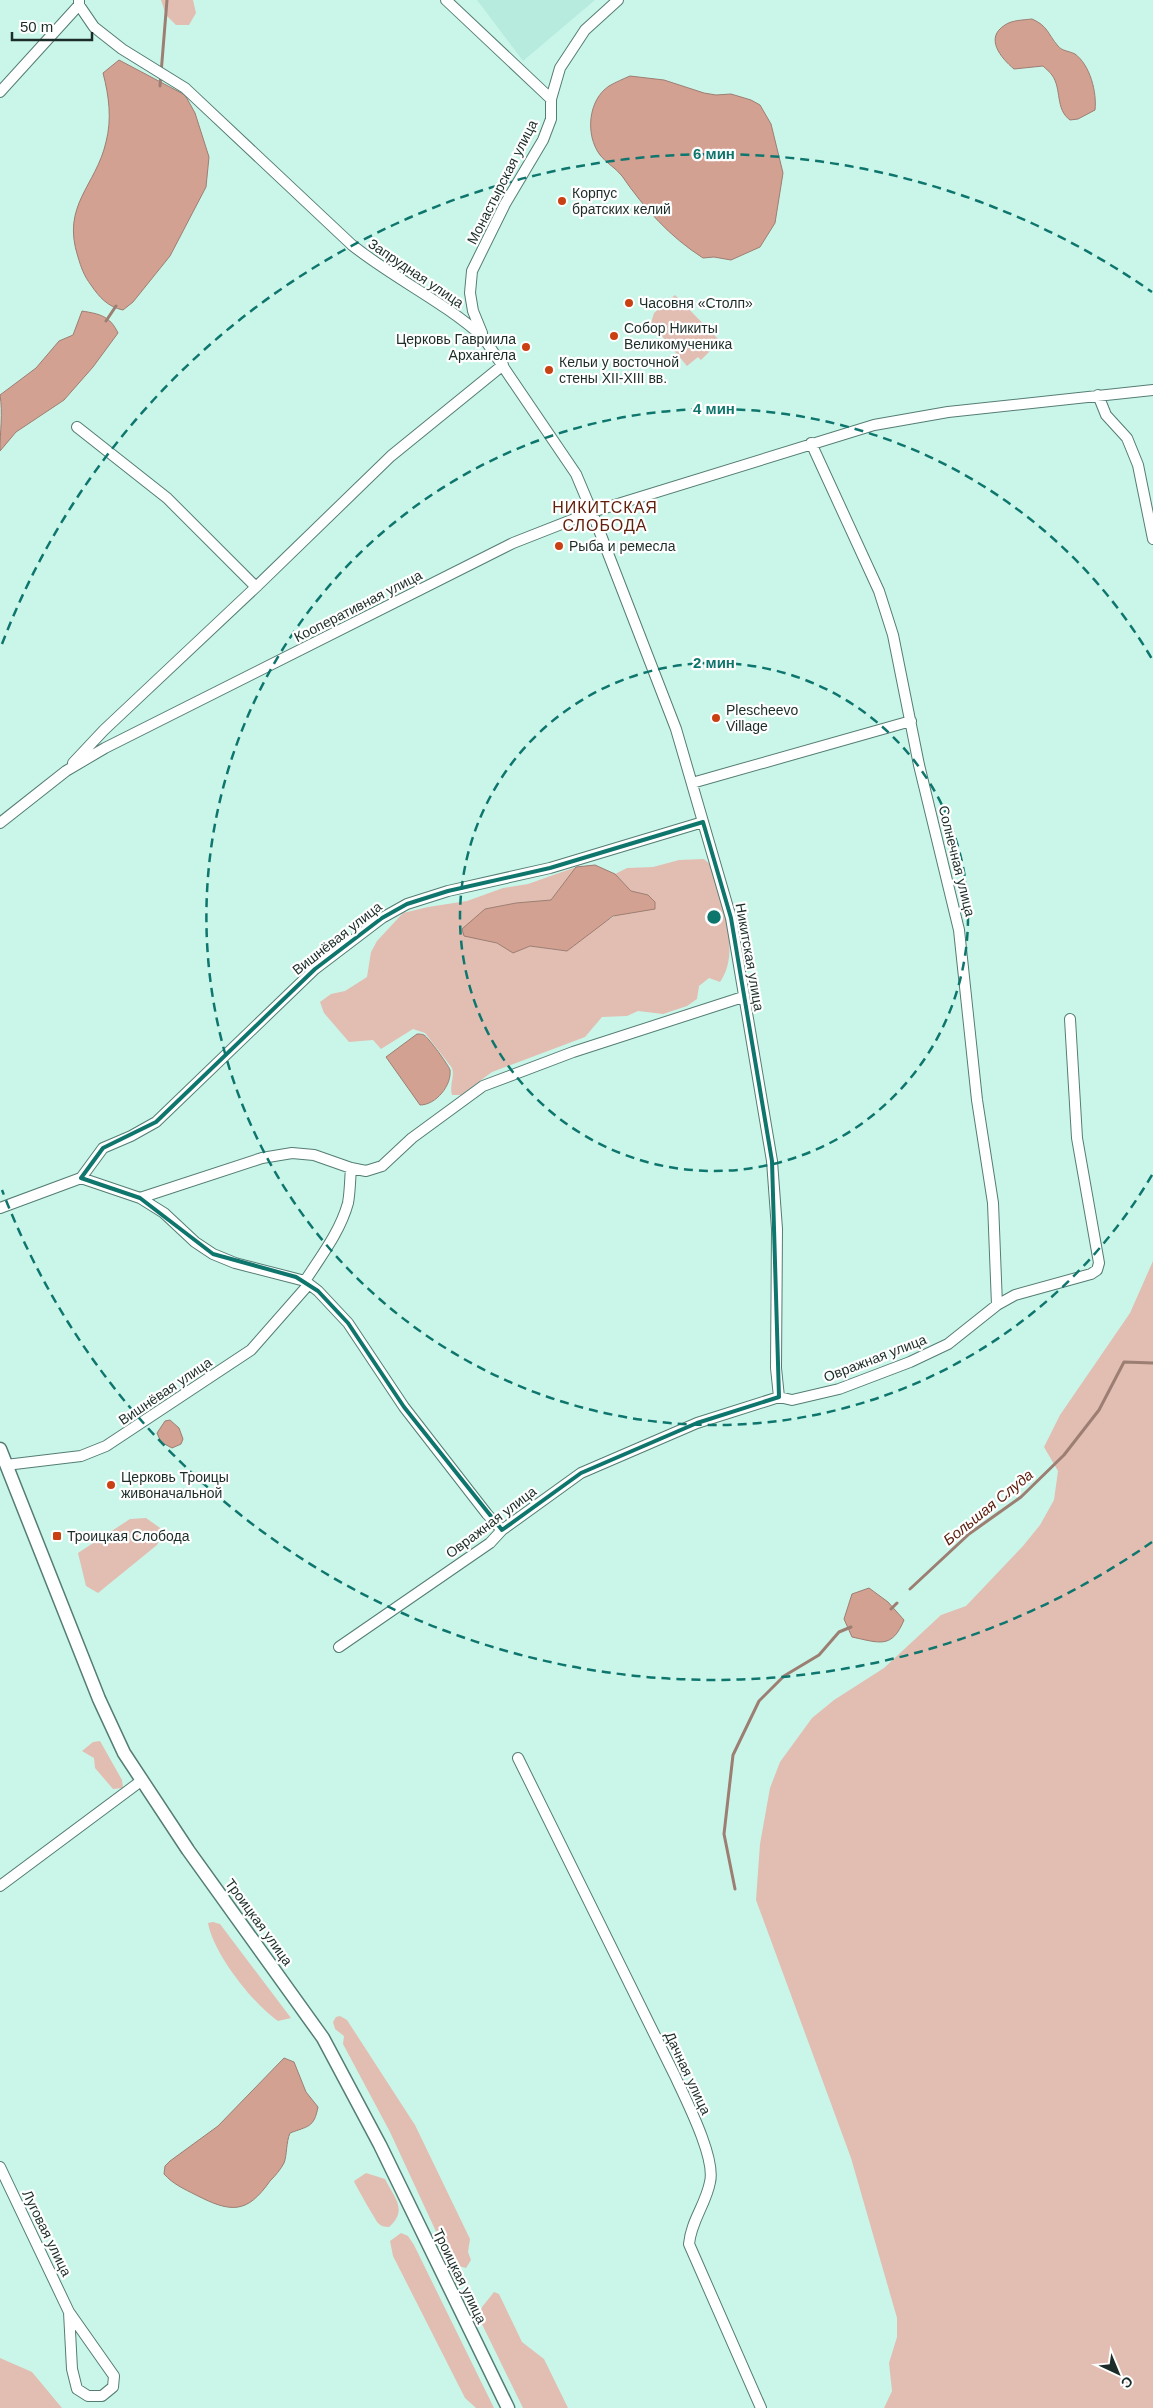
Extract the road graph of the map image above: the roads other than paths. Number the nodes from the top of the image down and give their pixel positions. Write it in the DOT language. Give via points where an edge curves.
graph roads {
  1 [pos="446,0"];
  2 [pos="618,0"];
  3 [pos="79,2"];
  4 [pos="0,92"];
  5 [pos="551,99"];
  6 [pos="483,337"];
  7 [pos="503,365"];
  8 [pos="1153,390"];
  9 [pos="1098,395"];
  10 [pos="77,427"];
  11 [pos="810,443"];
  12 [pos="592,512"];
  13 [pos="1153,539"];
  14 [pos="256,587"];
  15 [pos="911,721"];
  16 [pos="66,771"];
  17 [pos="692,783"];
  18 [pos="702,822"];
  19 [pos="0,823"];
  20 [pos="743,997"];
  21 [pos="1070,1019"];
  22 [pos="351,1168"];
  23 [pos="81,1178"];
  24 [pos="140,1198"];
  25 [pos="0,1208"];
  26 [pos="307,1282"];
  27 [pos="997,1304"];
  28 [pos="779,1397"];
  29 [pos="0,1449"];
  30 [pos="6,1465"];
  31 [pos="502,1530"];
  32 [pos="339,1647"];
  33 [pos="518,1758"];
  34 [pos="141,1781"];
  35 [pos="0,1886"];
  36 [pos="0,2167"];
  37 [pos="69,2312"];
  38 [pos="508,2408"];
  39 [pos="762,2408"];
  1 -- 5 [label="street"];
  2 -- 5 [label="street, Монастырская улица" via="573,45 560,68"];
  3 -- 4 [label="street"];
  3 -- 6 [label="street, Запрудная улица" via="94,27 185,88 376,265 469,324"];
  5 -- 6 [label="street, Монастырская улица" via="551,118 542,140 472,271 472,302"];
  6 -- 7 [label="street, Запрудная улица"];
  7 -- 12 [label="street, Запрудная улица" via="576,474"];
  7 -- 14 [label="street" via="392,456"];
  8 -- 9 [label="street, Кооперативная улица"];
  9 -- 11 [label="street, Кооперативная улица" via="894,421"];
  9 -- 13 [label="street" via="1106,415 1127,438 1138,466"];
  10 -- 14 [label="street" via="167,498"];
  11 -- 12 [label="street, Кооперативная улица"];
  11 -- 15 [label="street, Солнечная улица" via="879,591 893,635"];
  12 -- 16 [label="street, Кооперативная улица" via="513,543 105,748"];
  12 -- 17 [label="street, Никитская улица" via="676,729"];
  14 -- 16 [label="street" via="104,730"];
  15 -- 17 [label="street"];
  15 -- 27 [label="street, Солнечная улица" via="960,930 992,1204"];
  16 -- 19 [label="street, Кооперативная улица"];
  17 -- 18 [label="street, Никитская улица"];
  18 -- 20 [label="street, Никитская улица" via="731,918"];
  18 -- 23 [label="street, Вишнёвая улица" via="550,868 448,891 407,904 382,918 315,970 156,1122 103,1148"];
  20 -- 22 [label="street" via="573,1052 482,1086 412,1138 382,1166 366,1171"];
  20 -- 28 [label="street, Никитская улица" via="772,1161 777,1229 776,1368"];
  21 -- 27 [label="street, Овражная улица" via="1077,1138 1099,1263 1097,1270 1090,1274 1014,1295"];
  22 -- 24 [label="street" via="314,1155 292,1153 243,1164"];
  22 -- 26 [label="street, Вишнёвая улица" via="343,1219"];
  23 -- 24 [label="street"];
  23 -- 25 [label="street"];
  24 -- 26 [label="street" via="164,1213 213,1254"];
  26 -- 30 [label="street, Вишнёвая улица" via="251,1350 108,1445 81,1456"];
  26 -- 31 [label="street" via="348,1323 404,1407"];
  27 -- 28 [label="street, Овражная улица" via="948,1344 910,1362 839,1389 792,1400"];
  28 -- 31 [label="street, Овражная улица" via="697,1423 581,1473"];
  29 -- 30 [label="main road, Троицкая улица"];
  30 -- 34 [label="main road, Троицкая улица" via="99,1699"];
  31 -- 32 [label="street, Овражная улица" via="490,1543"];
  33 -- 39 [label="street, Дачная улица" via="696,2122 710,2163 711,2179 689,2244"];
  34 -- 35 [label="street"];
  34 -- 38 [label="main road, Троицкая улица" via="323,2038 380,2145"];
  36 -- 37 [label="street, Луговая улица"];
  37 -- 37 [label="street, Луговая улица" via="72,2369 77,2389 88,2396 102,2396 113,2387 114,2376"];
}
